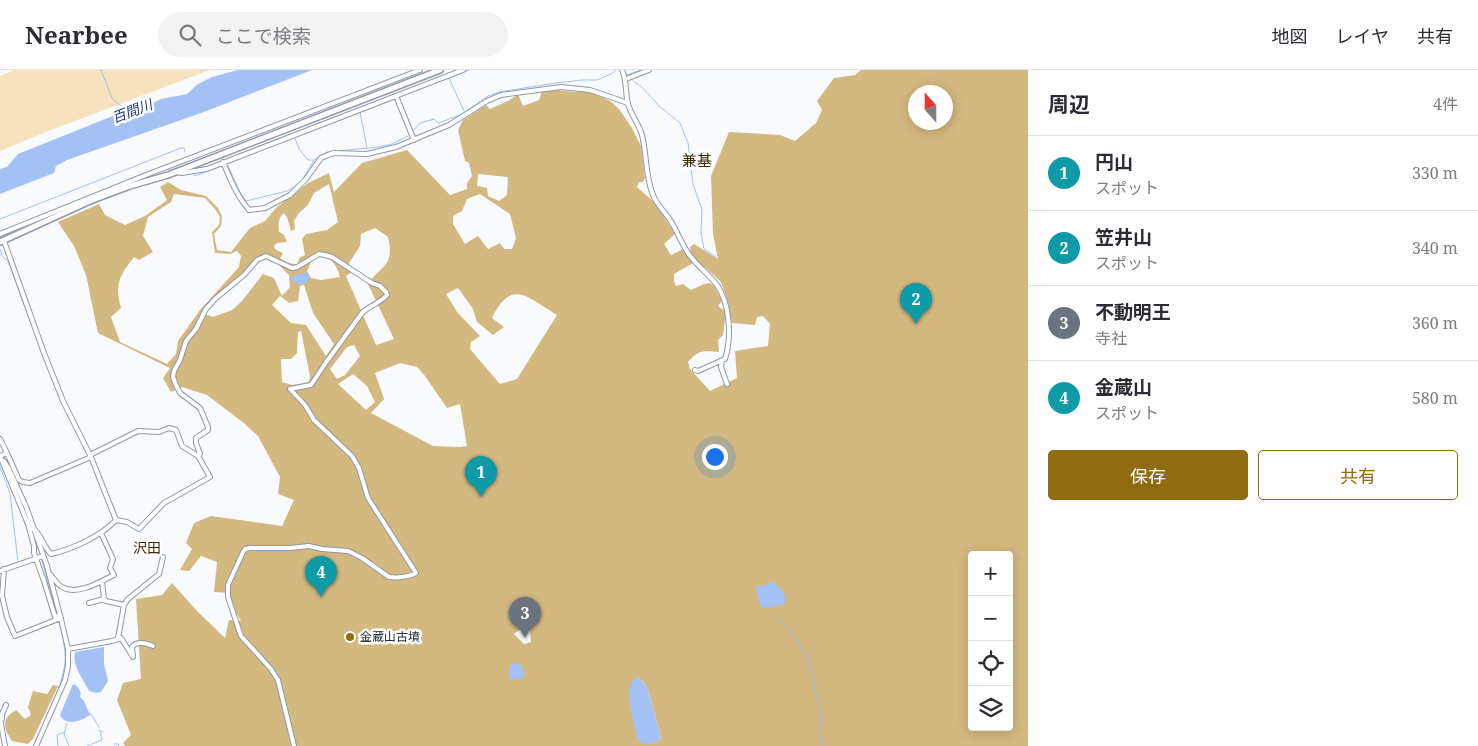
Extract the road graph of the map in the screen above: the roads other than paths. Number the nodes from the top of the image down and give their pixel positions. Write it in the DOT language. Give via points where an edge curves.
graph roads {
  1 [pos="420,70"];
  2 [pos="440,70"];
  3 [pos="463,70"];
  4 [pos="622,70"];
  5 [pos="649,70"];
  6 [pos="626,78"];
  7 [pos="397,97"];
  8 [pos="628,103"];
  9 [pos="414,140"];
  10 [pos="223,164"];
  11 [pos="175,172"];
  12 [pos="0,234"];
  13 [pos="2,242"];
  14 [pos="722,361"];
  15 [pos="695,370"];
  16 [pos="727,384"];
  17 [pos="0,440"];
  18 [pos="7,453"];
  19 [pos="0,456"];
  20 [pos="90,456"];
  21 [pos="198,456"];
  22 [pos="116,520"];
  23 [pos="33,528"];
  24 [pos="101,533"];
  25 [pos="40,557"];
  26 [pos="163,558"];
  27 [pos="2,570"];
  28 [pos="49,574"];
  29 [pos="102,581"];
  30 [pos="104,599"];
  31 [pos="89,603"];
  32 [pos="124,605"];
  33 [pos="59,617"];
  34 [pos="118,638"];
  35 [pos="153,646"];
  36 [pos="68,649"];
  37 [pos="6,705"];
  38 [pos="0,718"];
  39 [pos="2,724"];
  40 [pos="6,746"];
  41 [pos="36,746"];
  42 [pos="294,746"];
  1 -- 12 [label="street"];
  2 -- 11 [label="street"];
  3 -- 7 [label="street"];
  4 -- 6 [label="street"];
  5 -- 6 [label="street"];
  6 -- 8 [label="street"];
  7 -- 9 [label="street"];
  7 -- 10 [label="street"];
  8 -- 9 [label="street" via="574,88 507,93 487,100 457,121"];
  8 -- 14 [label="street" via="641,133 647,178 653,195 690,257 717,285 725,301 729,328 728,347"];
  9 -- 10 [label="street" via="367,154 328,155 290,194 266,208 253,210 249,210 242,201"];
  10 -- 11 [label="street" via="182,174"];
  11 -- 13 [label="street" via="90,201"];
  13 -- 20 [label="street" via="63,401"];
  14 -- 15 [label="street"];
  14 -- 16 [label="street"];
  17 -- 18 [label="street"];
  18 -- 19 [label="street"];
  18 -- 20 [label="street" via="19,480 30,483"];
  19 -- 23 [label="street" via="10,469"];
  19 -- 25 [label="street"];
  20 -- 21 [label="street" via="138,431 159,432 169,428 176,430 182,446"];
  20 -- 22 [label="street"];
  21 -- 22 [label="street" via="210,477 164,503 139,528"];
  21 -- 42 [label="street" via="196,438 208,427 200,408 180,393 174,371 186,341 206,309 256,260 266,256 292,268 319,254 324,255 384,289 387,295 362,313 310,385 290,389 314,420 352,456 368,498 416,573 390,577 348,551 309,546 250,548 243,552 228,586 228,598 241,636 278,680"];
  22 -- 24 [label="street"];
  23 -- 24 [label="street" via="51,554"];
  23 -- 25 [label="street"];
  24 -- 29 [label="street" via="113,559 110,568 114,575"];
  25 -- 27 [label="street"];
  25 -- 28 [label="street"];
  25 -- 33 [label="street" via="54,617"];
  26 -- 32 [label="street" via="159,574"];
  27 -- 33 [label="street" via="2,596 15,636"];
  28 -- 29 [label="street" via="67,590"];
  28 -- 33 [label="street"];
  29 -- 30 [label="street"];
  30 -- 31 [label="street"];
  30 -- 32 [label="street"];
  32 -- 34 [label="street"];
  33 -- 36 [label="street"];
  34 -- 35 [label="street" via="125,642 134,657 134,644 140,642"];
  34 -- 36 [label="street"];
  36 -- 41 [label="street" via="65,680"];
  37 -- 39 [label="street"];
  38 -- 39 [label="street"];
  39 -- 40 [label="street"];
}
